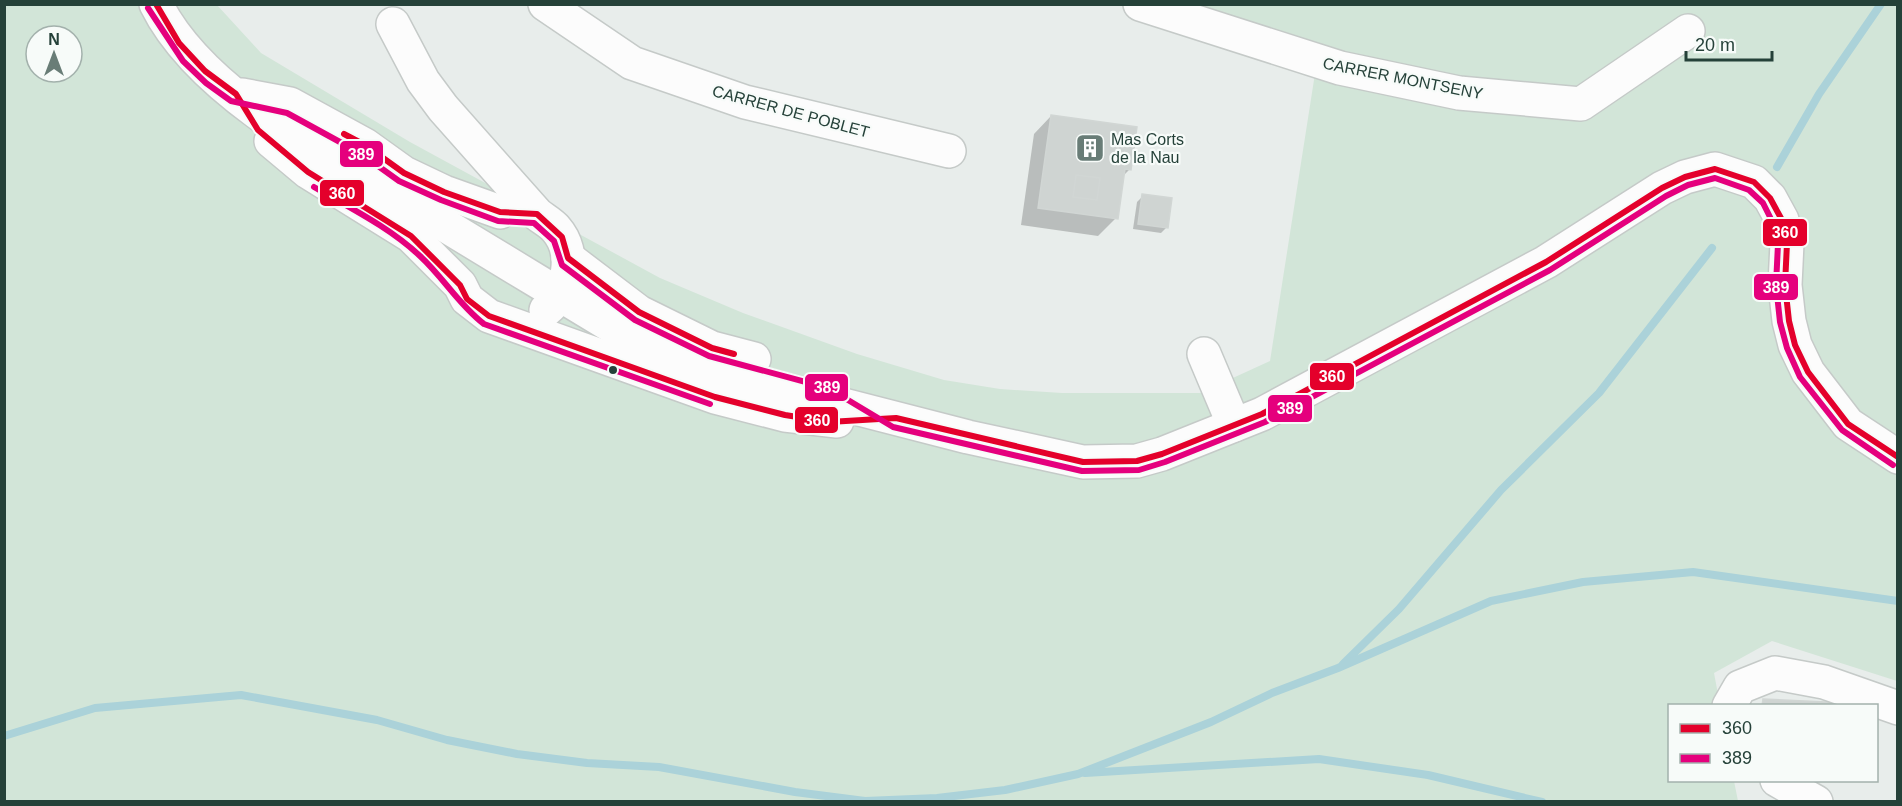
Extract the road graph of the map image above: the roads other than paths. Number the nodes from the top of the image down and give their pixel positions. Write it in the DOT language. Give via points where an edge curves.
graph roads {
  1 [pos="156,4"];
  2 [pos="545,4"];
  3 [pos="1140,4"];
  4 [pos="393,14"];
  5 [pos="1688,31"];
  6 [pos="236,94"];
  7 [pos="949,151"];
  8 [pos="500,212"];
  9 [pos="537,214"];
  10 [pos="468,240"];
  11 [pos="568,258"];
  12 [pos="460,285"];
  13 [pos="560,296"];
  14 [pos="511,322"];
  15 [pos="1204,354"];
  16 [pos="896,418"];
  17 [pos="1234,424"];
  18 [pos="1898,457"];
  19 [pos="1730,704"];
  20 [pos="1898,708"];
  21 [pos="1781,782"];
  22 [pos="1816,801"];
  1 -- 6 [label="street" via="179,43 205,71"];
  2 -- 7 [label="street, CARRER DE POBLET" via="632,63 745,102"];
  3 -- 5 [label="street, CARRER MONTSENY" via="1340,68 1459,93 1581,104"];
  4 -- 8 [label="street" via="392,53 406,90 425,122 471,171"];
  4 -- 9 [label="street" via="423,81"];
  6 -- 8 [label="street" via="290,104 365,145 404,173"];
  6 -- 10 [label="street" via="315,149"];
  6 -- 12 [label="street" via="258,130 308,172 411,236"];
  8 -- 9 [label="street"];
  8 -- 10 [label="street" via="477,227"];
  9 -- 11 [label="street" via="555,228"];
  10 -- 12 [label="street" via="460,260"];
  10 -- 13 [label="street"];
  11 -- 13 [label="street" via="568,273"];
  11 -- 16 [label="street" via="639,312 712,348 832,380"];
  12 -- 14 [label="street" via="477,308"];
  13 -- 14 [label="street" via="530,320"];
  13 -- 16 [label="street" via="641,344 700,368"];
  14 -- 16 [label="street" via="715,397 775,412 829,422"];
  15 -- 17 [label="street"];
  16 -- 17 [label="street" via="1083,462 1110,463 1137,461"];
  17 -- 18 [label="street" via="1262,414 1546,262 1662,188 1715,169 1754,182 1770,198 1782,220 1787,243 1785,285 1789,321 1804,363 1848,424"];
  19 -- 20 [label="street" via="1740,687 1775,673 1824,682"];
  21 -- 22 [label="street"];
}
